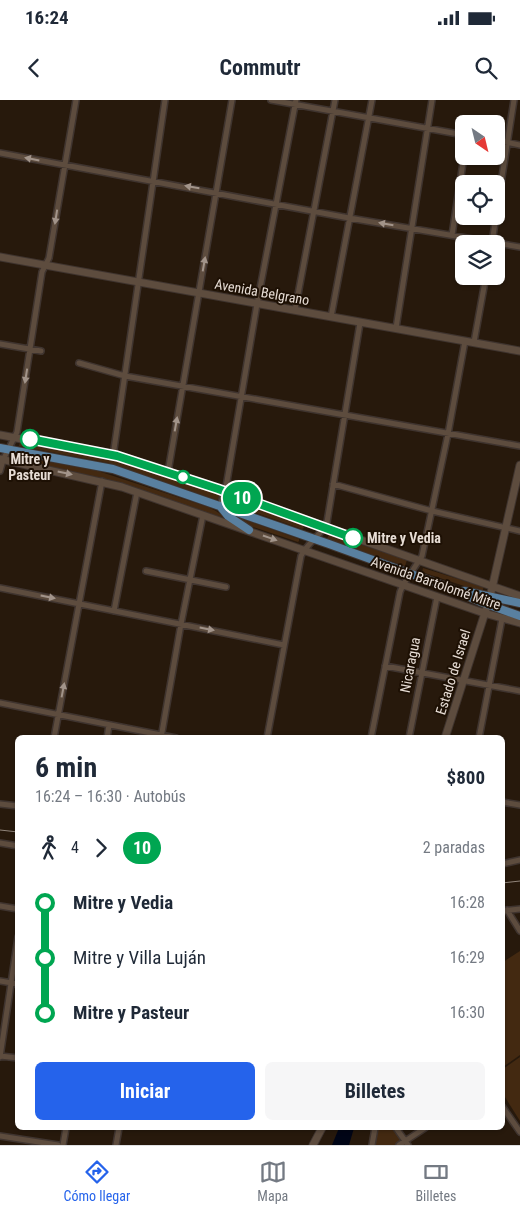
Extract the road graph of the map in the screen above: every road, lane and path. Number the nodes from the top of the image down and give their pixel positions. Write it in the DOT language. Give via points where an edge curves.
graph roads {
  1 [pos="76,100"];
  2 [pos="165,100"];
  3 [pos="232,100"];
  4 [pos="271,100"];
  5 [pos="335,100"];
  6 [pos="372,100"];
  7 [pos="432,100"];
  8 [pos="514,100"];
  9 [pos="295,102"];
  10 [pos="333,110"];
  11 [pos="368,117"];
  12 [pos="428,128"];
  13 [pos="455,133"];
  14 [pos="507,142"];
  15 [pos="520,145"];
  16 [pos="0,153"];
  17 [pos="64,165"];
  18 [pos="463,165"];
  19 [pos="502,175"];
  20 [pos="154,180"];
  21 [pos="216,192"];
  22 [pos="276,204"];
  23 [pos="314,211"];
  24 [pos="349,218"];
  25 [pos="411,228"];
  26 [pos="452,235"];
  27 [pos="455,236"];
  28 [pos="505,245"];
  29 [pos="520,247"];
  30 [pos="0,257"];
  31 [pos="45,265"];
  32 [pos="139,282"];
  33 [pos="484,285"];
  34 [pos="199,293"];
  35 [pos="257,304"];
  36 [pos="295,310"];
  37 [pos="331,317"];
  38 [pos="360,322"];
  39 [pos="396,328"];
  40 [pos="465,341"];
  41 [pos="474,342"];
  42 [pos="0,344"];
  43 [pos="30,349"];
  44 [pos="41,351"];
  45 [pos="520,351"];
  46 [pos="79,363"];
  47 [pos="125,376"];
  48 [pos="183,386"];
  49 [pos="242,397"];
  50 [pos="344,416"];
  51 [pos="0,434"];
  52 [pos="448,434"];
  53 [pos="14,437"];
  54 [pos="520,446"];
  55 [pos="0,448"];
  56 [pos="8,449"];
  57 [pos="113,456"];
  58 [pos="2,460"];
  59 [pos="520,465"];
  60 [pos="0,471"];
  61 [pos="168,472"];
  62 [pos="102,481"];
  63 [pos="333,484"];
  64 [pos="225,491"];
  65 [pos="137,492"];
  66 [pos="220,506"];
  67 [pos="432,511"];
  68 [pos="202,515"];
  69 [pos="324,528"];
  70 [pos="505,528"];
  71 [pos="249,530"];
  72 [pos="520,531"];
  73 [pos="314,538"];
  74 [pos="304,549"];
  75 [pos="419,560"];
  76 [pos="146,571"];
  77 [pos="410,574"];
  78 [pos="190,579"];
  79 [pos="403,585"];
  80 [pos="493,585"];
  81 [pos="226,587"];
  82 [pos="0,588"];
  83 [pos="520,596"];
  84 [pos="437,597"];
  85 [pos="489,600"];
  86 [pos="520,603"];
  87 [pos="80,604"];
  88 [pos="114,611"];
  89 [pos="484,613"];
  90 [pos="520,616"];
  91 [pos="502,619"];
  92 [pos="520,623"];
  93 [pos="181,624"];
  94 [pos="284,644"];
  95 [pos="385,666"];
  96 [pos="422,672"];
  97 [pos="463,680"];
  98 [pos="489,685"];
  99 [pos="520,691"];
  100 [pos="0,703"];
  101 [pos="58,715"];
  102 [pos="109,726"];
  103 [pos="55,735"];
  104 [pos="108,735"];
  105 [pos="156,735"];
  106 [pos="161,735"];
  107 [pos="268,735"];
  108 [pos="372,735"];
  109 [pos="410,735"];
  110 [pos="446,735"];
  111 [pos="480,735"];
  112 [pos="505,802"];
  113 [pos="0,804"];
  114 [pos="520,805"];
  115 [pos="15,806"];
  116 [pos="0,843"];
  117 [pos="15,846"];
  118 [pos="520,860"];
  119 [pos="505,863"];
  120 [pos="0,906"];
  121 [pos="15,908"];
  122 [pos="520,909"];
  123 [pos="505,911"];
  124 [pos="520,931"];
  125 [pos="15,957"];
  126 [pos="0,981"];
  127 [pos="11,983"];
  128 [pos="15,984"];
  129 [pos="0,1056"];
  130 [pos="15,1058"];
  131 [pos="505,1110"];
  132 [pos="66,1130"];
  133 [pos="119,1130"];
  134 [pos="321,1130"];
  135 [pos="375,1130"];
  136 [pos="397,1130"];
  137 [pos="423,1130"];
  138 [pos="520,1132"];
  139 [pos="0,1136"];
  140 [pos="407,1143"];
  141 [pos="58,1145"];
  142 [pos="63,1145"];
  143 [pos="116,1145"];
  144 [pos="313,1145"];
  145 [pos="372,1145"];
  146 [pos="399,1145"];
  1 -- 17 [label="street"];
  2 -- 20 [label="street"];
  3 -- 21 [label="street"];
  4 -- 9 [label="street"];
  5 -- 10 [label="street"];
  6 -- 11 [label="street"];
  7 -- 12 [label="street"];
  8 -- 14 [label="street"];
  9 -- 10 [label="street"];
  9 -- 22 [label="street"];
  10 -- 11 [label="street"];
  10 -- 23 [label="street"];
  11 -- 12 [label="street"];
  11 -- 24 [label="street"];
  12 -- 13 [label="street"];
  12 -- 25 [label="street"];
  14 -- 15 [label="street"];
  14 -- 19 [label="street"];
  17 -- 16 [label="street, one-way"];
  17 -- 20 [label="street"];
  17 -- 31 [label="street, one-way" via="49,258"];
  18 -- 26 [label="street"];
  21 -- 20 [label="street, one-way"];
  20 -- 32 [label="street"];
  21 -- 22 [label="street"];
  34 -- 21 [label="street, one-way"];
  22 -- 23 [label="street"];
  22 -- 35 [label="street"];
  23 -- 24 [label="street"];
  23 -- 36 [label="street"];
  25 -- 24 [label="street, one-way"];
  24 -- 37 [label="street"];
  25 -- 26 [label="street"];
  25 -- 39 [label="street"];
  26 -- 27 [label="street"];
  28 -- 29 [label="street"];
  30 -- 31 [label="street, Avenida Belgrano"];
  31 -- 32 [label="street, Avenida Belgrano"];
  31 -- 43 [label="street"];
  32 -- 34 [label="street, Avenida Belgrano"];
  32 -- 47 [label="street"];
  33 -- 41 [label="street"];
  34 -- 35 [label="street, Avenida Belgrano"];
  34 -- 48 [label="street"];
  35 -- 36 [label="street, Avenida Belgrano"];
  35 -- 49 [label="street"];
  36 -- 37 [label="street, Avenida Belgrano"];
  37 -- 38 [label="street, Avenida Belgrano"];
  38 -- 39 [label="street, Avenida Belgrano"];
  38 -- 50 [label="street"];
  39 -- 40 [label="street, Avenida Belgrano"];
  40 -- 41 [label="street, Avenida Belgrano"];
  40 -- 52 [label="street"];
  41 -- 45 [label="street, Avenida Belgrano"];
  42 -- 43 [label="street"];
  43 -- 44 [label="street"];
  43 -- 53 [label="street, one-way"];
  46 -- 47 [label="street"];
  47 -- 48 [label="street"];
  47 -- 57 [label="street"];
  48 -- 49 [label="street"];
  61 -- 48 [label="street, one-way"];
  49 -- 50 [label="street"];
  49 -- 64 [label="street"];
  50 -- 52 [label="street"];
  50 -- 63 [label="street"];
  51 -- 53 [label="street, Avenida Bartolomé Mitre"];
  52 -- 54 [label="street"];
  52 -- 67 [label="street"];
  53 -- 56 [label="street"];
  53 -- 57 [label="street, Avenida Bartolomé Mitre"];
  55 -- 56 [label="main road, Avenida Bartolomé Mitre"];
  56 -- 58 [label="street"];
  56 -- 66 [label="main road, Avenida Bartolomé Mitre" via="113,469"];
  57 -- 61 [label="street, Avenida Bartolomé Mitre"];
  58 -- 60 [label="street"];
  58 -- 62 [label="street, Avenida Bartolomé Mitre, one-way"];
  59 -- 70 [label="street, Estado de Israel"];
  61 -- 64 [label="street, Avenida Bartolomé Mitre"];
  62 -- 65 [label="street, Avenida Bartolomé Mitre"];
  62 -- 87 [label="street"];
  63 -- 67 [label="street"];
  63 -- 69 [label="street"];
  64 -- 66 [label="street"];
  64 -- 69 [label="street, Avenida Bartolomé Mitre"];
  65 -- 68 [label="street, Avenida Bartolomé Mitre"];
  65 -- 88 [label="street"];
  66 -- 71 [label="main road" via="228,516"];
  66 -- 73 [label="main road, Avenida Bartolomé Mitre"];
  67 -- 70 [label="street"];
  67 -- 75 [label="street"];
  68 -- 71 [label="street, Avenida Bartolomé Mitre"];
  68 -- 78 [label="street"];
  69 -- 73 [label="street"];
  69 -- 75 [label="street, Avenida Bartolomé Mitre"];
  70 -- 72 [label="street"];
  70 -- 80 [label="street, Estado de Israel"];
  71 -- 74 [label="street, Avenida Bartolomé Mitre, one-way"];
  73 -- 74 [label="street"];
  73 -- 77 [label="main road, Avenida Bartolomé Mitre"];
  74 -- 79 [label="street, Avenida Bartolomé Mitre"];
  74 -- 94 [label="street"];
  75 -- 77 [label="street"];
  75 -- 80 [label="street, Avenida Bartolomé Mitre"];
  76 -- 78 [label="street"];
  77 -- 79 [label="street"];
  77 -- 85 [label="main road, Avenida Bartolomé Mitre"];
  78 -- 81 [label="street"];
  78 -- 93 [label="street"];
  79 -- 84 [label="street, Avenida Bartolomé Mitre"];
  79 -- 95 [label="street"];
  80 -- 83 [label="street, Avenida Bartolomé Mitre"];
  80 -- 85 [label="street, Estado de Israel"];
  82 -- 87 [label="street, one-way"];
  84 -- 89 [label="street, Avenida Bartolomé Mitre"];
  84 -- 96 [label="street, Nicaragua"];
  85 -- 86 [label="main road, Avenida Bartolomé Mitre"];
  85 -- 89 [label="street, Estado de Israel"];
  85 -- 90 [label="main road, Avenida Bartolomé Mitre"];
  87 -- 88 [label="street"];
  101 -- 87 [label="street, one-way"];
  88 -- 93 [label="street"];
  89 -- 91 [label="street, Avenida Bartolomé Mitre"];
  89 -- 97 [label="street, Estado de Israel"];
  91 -- 92 [label="street, Avenida Bartolomé Mitre"];
  91 -- 98 [label="street"];
  93 -- 94 [label="street, one-way"];
  93 -- 106 [label="street"];
  94 -- 107 [label="street"];
  95 -- 96 [label="street"];
  95 -- 108 [label="street"];
  96 -- 97 [label="street"];
  96 -- 109 [label="street, Nicaragua"];
  97 -- 98 [label="street"];
  97 -- 110 [label="street, Estado de Israel"];
  98 -- 99 [label="street"];
  98 -- 111 [label="street"];
  100 -- 101 [label="street"];
  101 -- 102 [label="street"];
  101 -- 103 [label="street"];
  102 -- 104 [label="street"];
  102 -- 105 [label="street"];
  112 -- 114 [label="street"];
  113 -- 115 [label="street"];
  116 -- 117 [label="street"];
  118 -- 119 [label="street"];
  120 -- 121 [label="street"];
  122 -- 123 [label="street"];
  123 -- 124 [label="street"];
  125 -- 127 [label="street"];
  126 -- 127 [label="street"];
  127 -- 128 [label="street"];
  127 -- 129 [label="street"];
  129 -- 130 [label="street"];
  131 -- 138 [label="street"];
  132 -- 142 [label="street"];
  133 -- 143 [label="street"];
  134 -- 144 [label="street"];
  135 -- 145 [label="street"];
  136 -- 140 [label="street"];
  137 -- 140 [label="street"];
  139 -- 141 [label="street"];
  140 -- 146 [label="street"];
}
